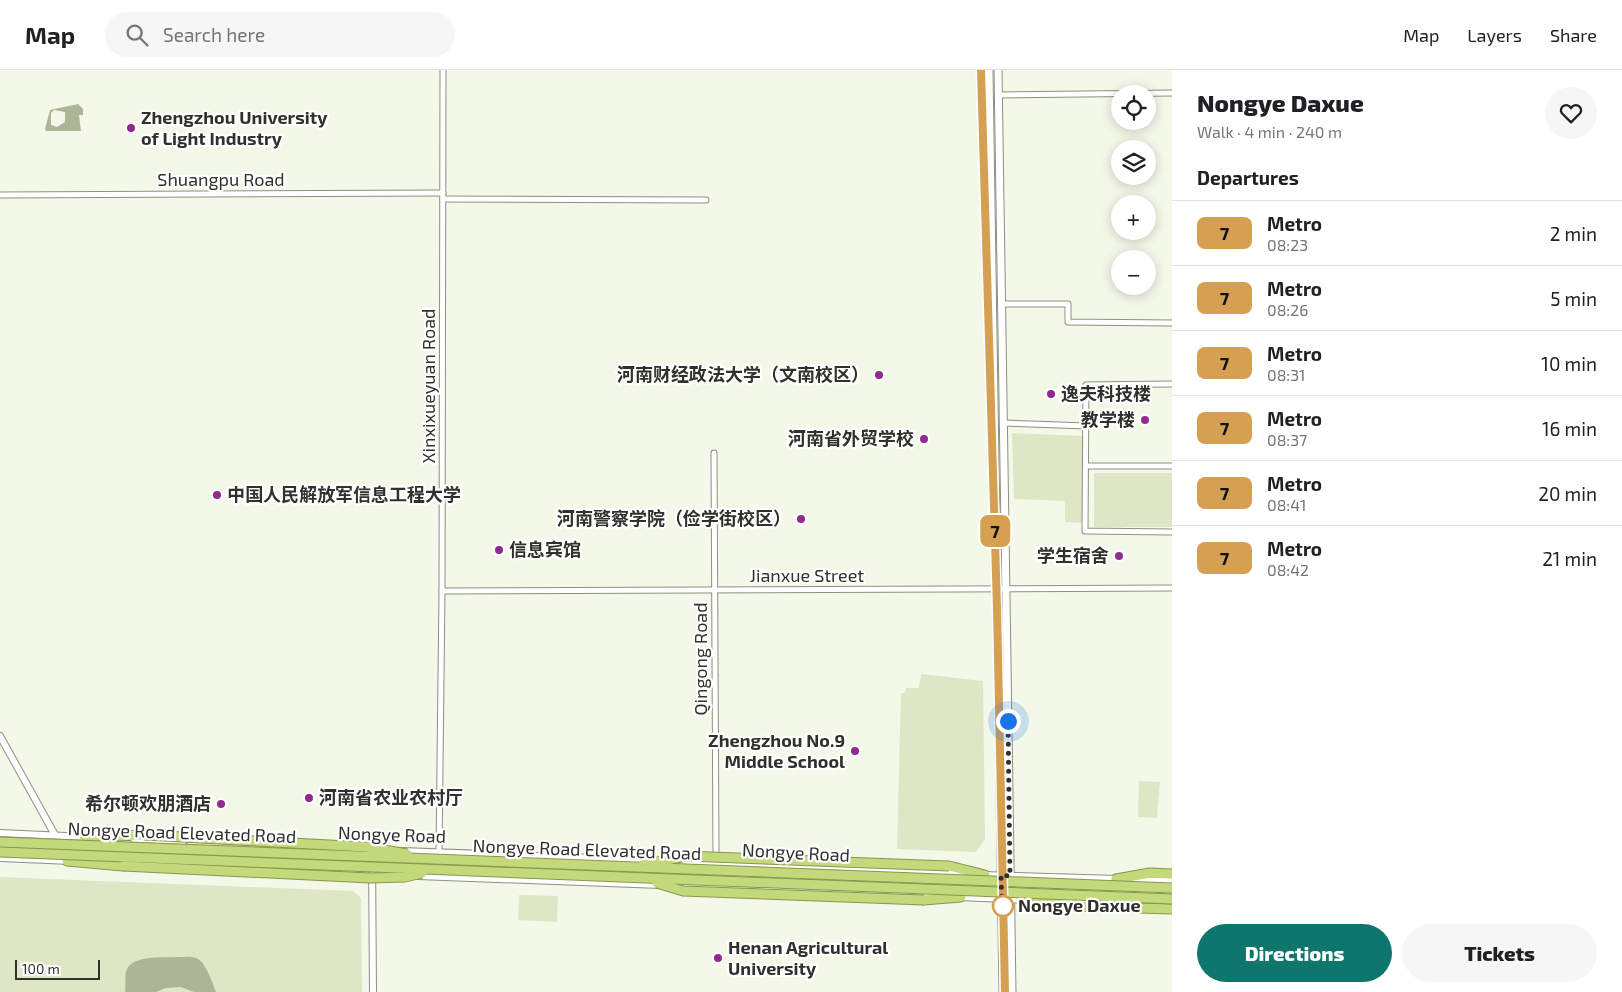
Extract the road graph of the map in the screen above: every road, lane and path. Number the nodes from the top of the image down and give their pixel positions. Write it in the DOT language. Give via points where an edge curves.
graph roads {
  1 [pos="443,70"];
  2 [pos="989,70"];
  3 [pos="998,70"];
  4 [pos="1172,93"];
  5 [pos="998,95"];
  6 [pos="443,193"];
  7 [pos="0,195"];
  8 [pos="443,199"];
  9 [pos="706,200"];
  10 [pos="1001,304"];
  11 [pos="1172,323"];
  12 [pos="1172,384"];
  13 [pos="1003,423"];
  14 [pos="1088,426"];
  15 [pos="714,453"];
  16 [pos="1087,466"];
  17 [pos="1172,466"];
  18 [pos="1172,532"];
  19 [pos="1172,588"];
  20 [pos="997,589"];
  21 [pos="1006,589"];
  22 [pos="714,590"];
  23 [pos="442,591"];
  24 [pos="0,736"];
  25 [pos="0,833"];
  26 [pos="55,836"];
  27 [pos="84,837"];
  28 [pos="0,842"];
  29 [pos="372,850"];
  30 [pos="0,852"];
  31 [pos="439,852"];
  32 [pos="0,858"];
  33 [pos="429,860"];
  34 [pos="67,861"];
  35 [pos="716,864"];
  36 [pos="629,868"];
  37 [pos="437,871"];
  38 [pos="372,874"];
  39 [pos="1172,874"];
  40 [pos="985,875"];
  41 [pos="1001,875"];
  42 [pos="1010,876"];
  43 [pos="644,879"];
  44 [pos="1116,879"];
  45 [pos="1172,881"];
  46 [pos="1172,888"];
  47 [pos="961,897"];
  48 [pos="1002,898"];
  49 [pos="1011,899"];
  50 [pos="1172,899"];
  51 [pos="1028,900"];
  52 [pos="1172,907"];
  53 [pos="373,992"];
  54 [pos="1003,992"];
  55 [pos="1012,992"];
  1 -- 6 [label="street, Xinxixueyuan Road"];
  2 -- 20 [label="main road"];
  3 -- 5 [label="main road"];
  4 -- 5 [label="street"];
  5 -- 10 [label="main road"];
  6 -- 7 [label="street, Shuangpu Road"];
  6 -- 8 [label="street, Xinxixueyuan Road"];
  8 -- 9 [label="street"];
  8 -- 23 [label="street, Xinxixueyuan Road"];
  10 -- 11 [label="street" via="1068,304 1068,322"];
  10 -- 13 [label="main road"];
  12 -- 14 [label="street" via="1086,385"];
  13 -- 14 [label="street"];
  13 -- 21 [label="main road"];
  14 -- 16 [label="street"];
  15 -- 22 [label="street, Qingong Road"];
  16 -- 17 [label="street"];
  16 -- 18 [label="street" via="1085,531"];
  19 -- 21 [label="street, Jianxue Street"];
  20 -- 21 [label="street, Jianxue Street"];
  20 -- 22 [label="street, Jianxue Street"];
  20 -- 41 [label="main road"];
  21 -- 42 [label="main road"];
  22 -- 23 [label="street, Jianxue Street"];
  22 -- 35 [label="street, Qingong Road"];
  23 -- 31 [label="street, Xinxixueyuan Road"];
  24 -- 26 [label="street"];
  25 -- 26 [label="street, Nongye Road"];
  26 -- 27 [label="street, Nongye Road"];
  27 -- 29 [label="street, Nongye Road"];
  27 -- 33 [label="highway, bridge" via="144,834 367,846"];
  28 -- 33 [label="highway, Nongye Road Elevated Road, bridge"];
  29 -- 31 [label="street, Nongye Road"];
  29 -- 38 [label="street"];
  30 -- 37 [label="highway, Nongye Road Elevated Road, bridge"];
  31 -- 35 [label="street, Nongye Road"];
  32 -- 34 [label="street, Nongye Road"];
  33 -- 36 [label="highway, Nongye Road Elevated Road, bridge"];
  34 -- 37 [label="highway, bridge" via="370,878 404,877"];
  34 -- 38 [label="street, Nongye Road"];
  35 -- 40 [label="street, Nongye Road"];
  36 -- 40 [label="highway, bridge" via="686,856 949,866"];
  36 -- 46 [label="highway, Nongye Road Elevated Road, bridge"];
  37 -- 43 [label="highway, Nongye Road Elevated Road, bridge"];
  38 -- 47 [label="street, Nongye Road"];
  38 -- 53 [label="street"];
  39 -- 44 [label="highway" via="1150,873"];
  40 -- 41 [label="street, Nongye Road"];
  41 -- 42 [label="street, Nongye Road"];
  41 -- 48 [label="main road"];
  42 -- 44 [label="street, Nongye Road"];
  42 -- 49 [label="main road"];
  43 -- 47 [label="highway, bridge" via="683,891 924,900"];
  43 -- 50 [label="highway, Nongye Road Elevated Road, bridge"];
  44 -- 45 [label="street, Nongye Road"];
  47 -- 48 [label="street, Nongye Road"];
  48 -- 49 [label="street, Nongye Road"];
  48 -- 54 [label="main road"];
  49 -- 51 [label="street, Nongye Road"];
  49 -- 55 [label="main road"];
  51 -- 52 [label="street, Nongye Road"];
  51 -- 52 [label="highway" via="1070,906"];
}
